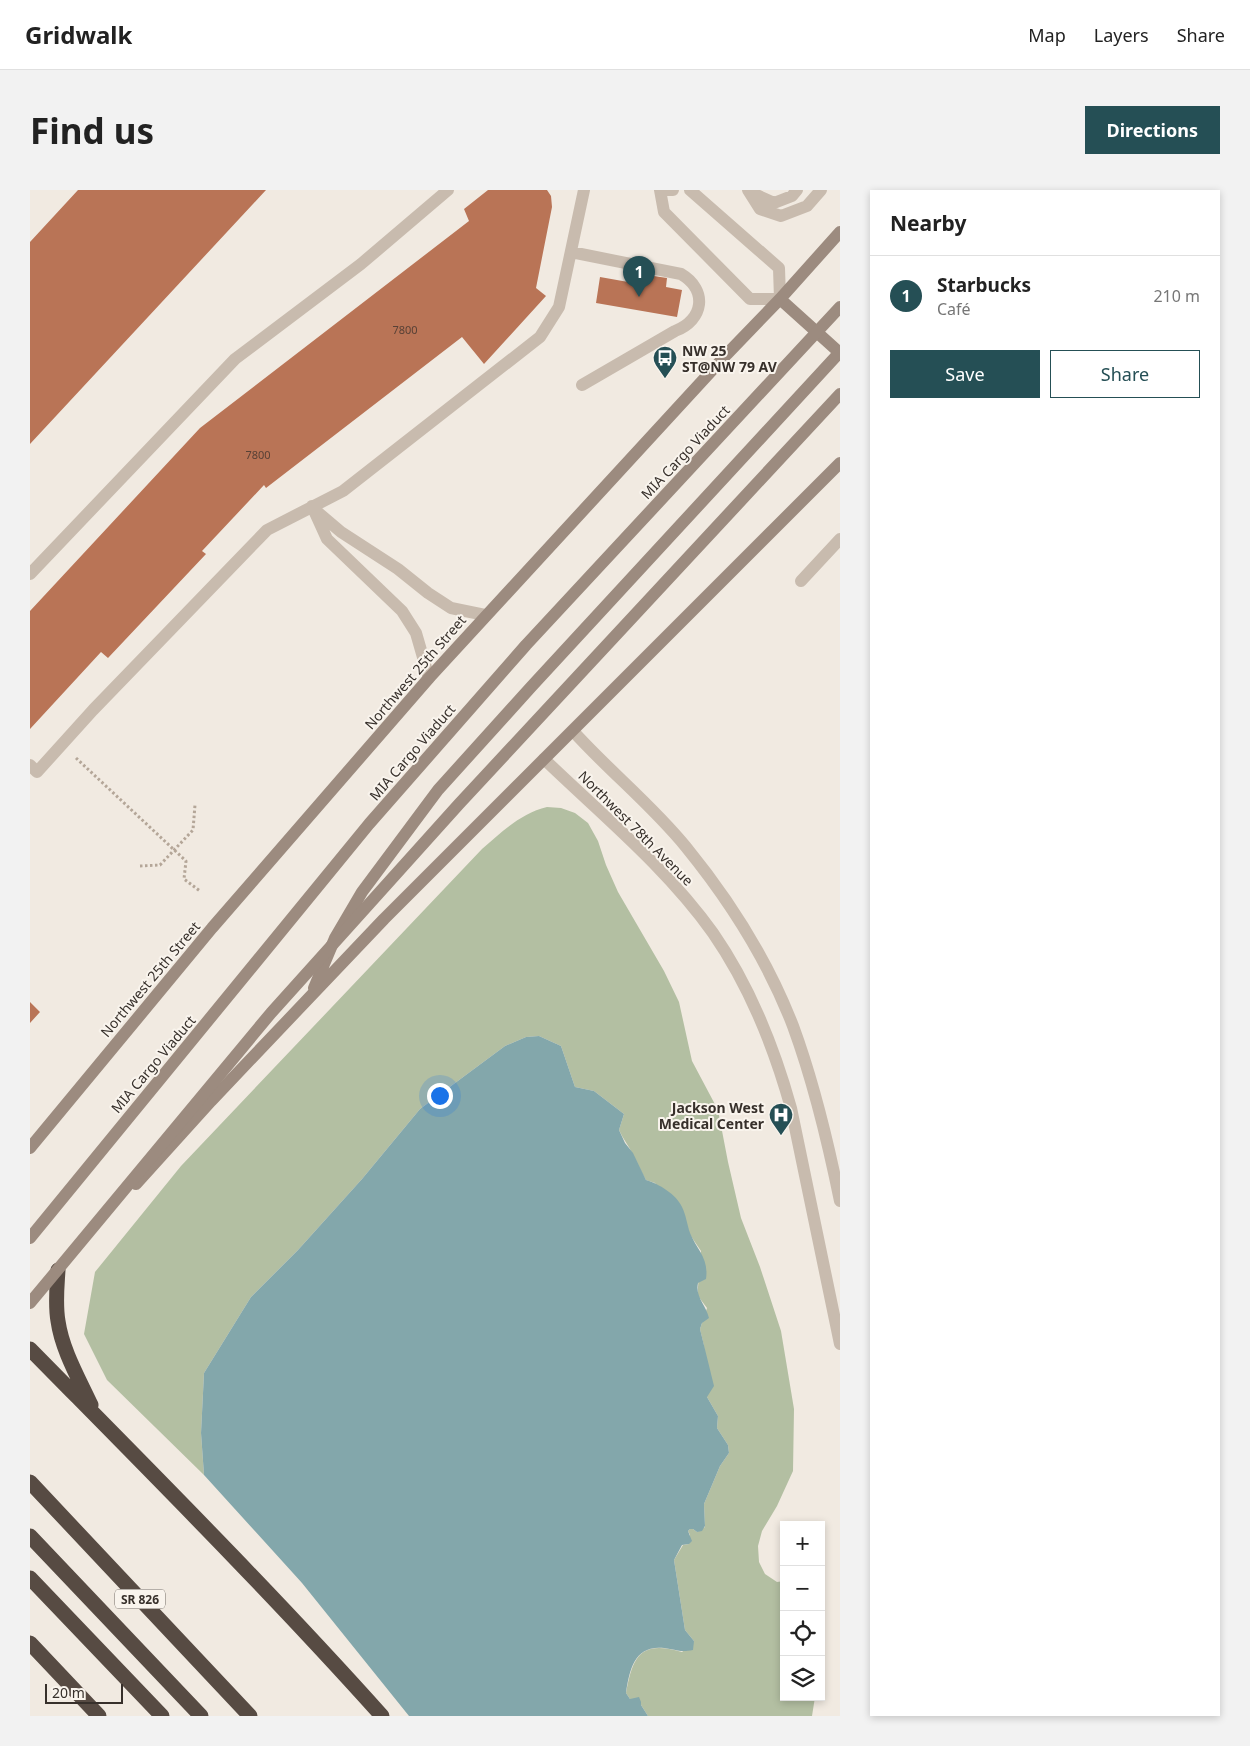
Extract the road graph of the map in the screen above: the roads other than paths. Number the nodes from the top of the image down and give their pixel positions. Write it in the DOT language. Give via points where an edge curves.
graph roads {
  1 [pos="448,190"];
  2 [pos="584,190"];
  3 [pos="660,190"];
  4 [pos="673,190"];
  5 [pos="690,190"];
  6 [pos="748,190"];
  7 [pos="797,190"];
  8 [pos="821,190"];
  9 [pos="840,232"];
  10 [pos="571,252"];
  11 [pos="780,299"];
  12 [pos="840,307"];
  13 [pos="840,353"];
  14 [pos="582,385"];
  15 [pos="840,394"];
  16 [pos="840,463"];
  17 [pos="312,506"];
  18 [pos="840,539"];
  19 [pos="30,574"];
  20 [pos="801,581"];
  21 [pos="486,615"];
  22 [pos="429,678"];
  23 [pos="572,731"];
  24 [pos="544,759"];
  25 [pos="30,765"];
  26 [pos="310,997"];
  27 [pos="30,1148"];
  28 [pos="840,1201"];
  29 [pos="30,1238"];
  30 [pos="58,1270"];
  31 [pos="835,1290"];
  32 [pos="30,1301"];
  33 [pos="840,1344"];
  34 [pos="30,1349"];
  35 [pos="96,1416"];
  36 [pos="30,1482"];
  37 [pos="30,1536"];
  38 [pos="30,1578"];
  39 [pos="30,1643"];
  40 [pos="99,1716"];
  41 [pos="162,1716"];
  42 [pos="201,1716"];
  43 [pos="250,1716"];
  44 [pos="382,1716"];
  1 -- 19 [label="street" via="361,264 235,359"];
  2 -- 10 [label="street"];
  3 -- 4 [label="street"];
  3 -- 11 [label="street" via="664,212 750,299"];
  5 -- 11 [label="street" via="779,268"];
  6 -- 7 [label="street" via="774,203 792,196"];
  6 -- 8 [label="street" via="760,209 781,216 807,206"];
  9 -- 11 [label="main road, Northwest 25th Street"];
  10 -- 14 [label="street" via="681,274 695,286 700,304 692,321 684,327"];
  10 -- 17 [label="street" via="559,307 540,337 342,491"];
  11 -- 13 [label="main road"];
  11 -- 21 [label="main road, Northwest 25th Street"];
  12 -- 29 [label="main road, MIA Cargo Viaduct, bridge" via="526,645 376,816"];
  13 -- 26 [label="main road" via="438,790 362,892 335,938"];
  15 -- 32 [label="main road, bridge" via="466,796 271,1013"];
  16 -- 23 [label="main road"];
  17 -- 21 [label="street" via="341,532 451,608"];
  17 -- 22 [label="street" via="327,539 402,611 416,633"];
  17 -- 25 [label="street" via="268,530 37,772"];
  18 -- 20 [label="street"];
  21 -- 22 [label="main road, Northwest 25th Street"];
  22 -- 27 [label="main road, Northwest 25th Street" via="212,928"];
  23 -- 24 [label="main road"];
  23 -- 28 [label="street, Northwest 78th Avenue" via="686,848 732,909 758,952 787,1012 806,1063"];
  24 -- 26 [label="main road" via="390,912"];
  24 -- 31 [label="street, Northwest 78th Avenue" via="678,890 714,935 735,969 759,1018 785,1086"];
  26 -- 30 [label="main road"];
  30 -- 32 [label="main road"];
  30 -- 35 [label="highway" via="58,1323"];
  31 -- 33 [label="street, Northwest 78th Avenue"];
  34 -- 35 [label="highway"];
  35 -- 44 [label="highway"];
  36 -- 43 [label="highway, SR 826"];
  37 -- 42 [label="highway"];
  38 -- 41 [label="highway"];
  39 -- 40 [label="highway"];
}
